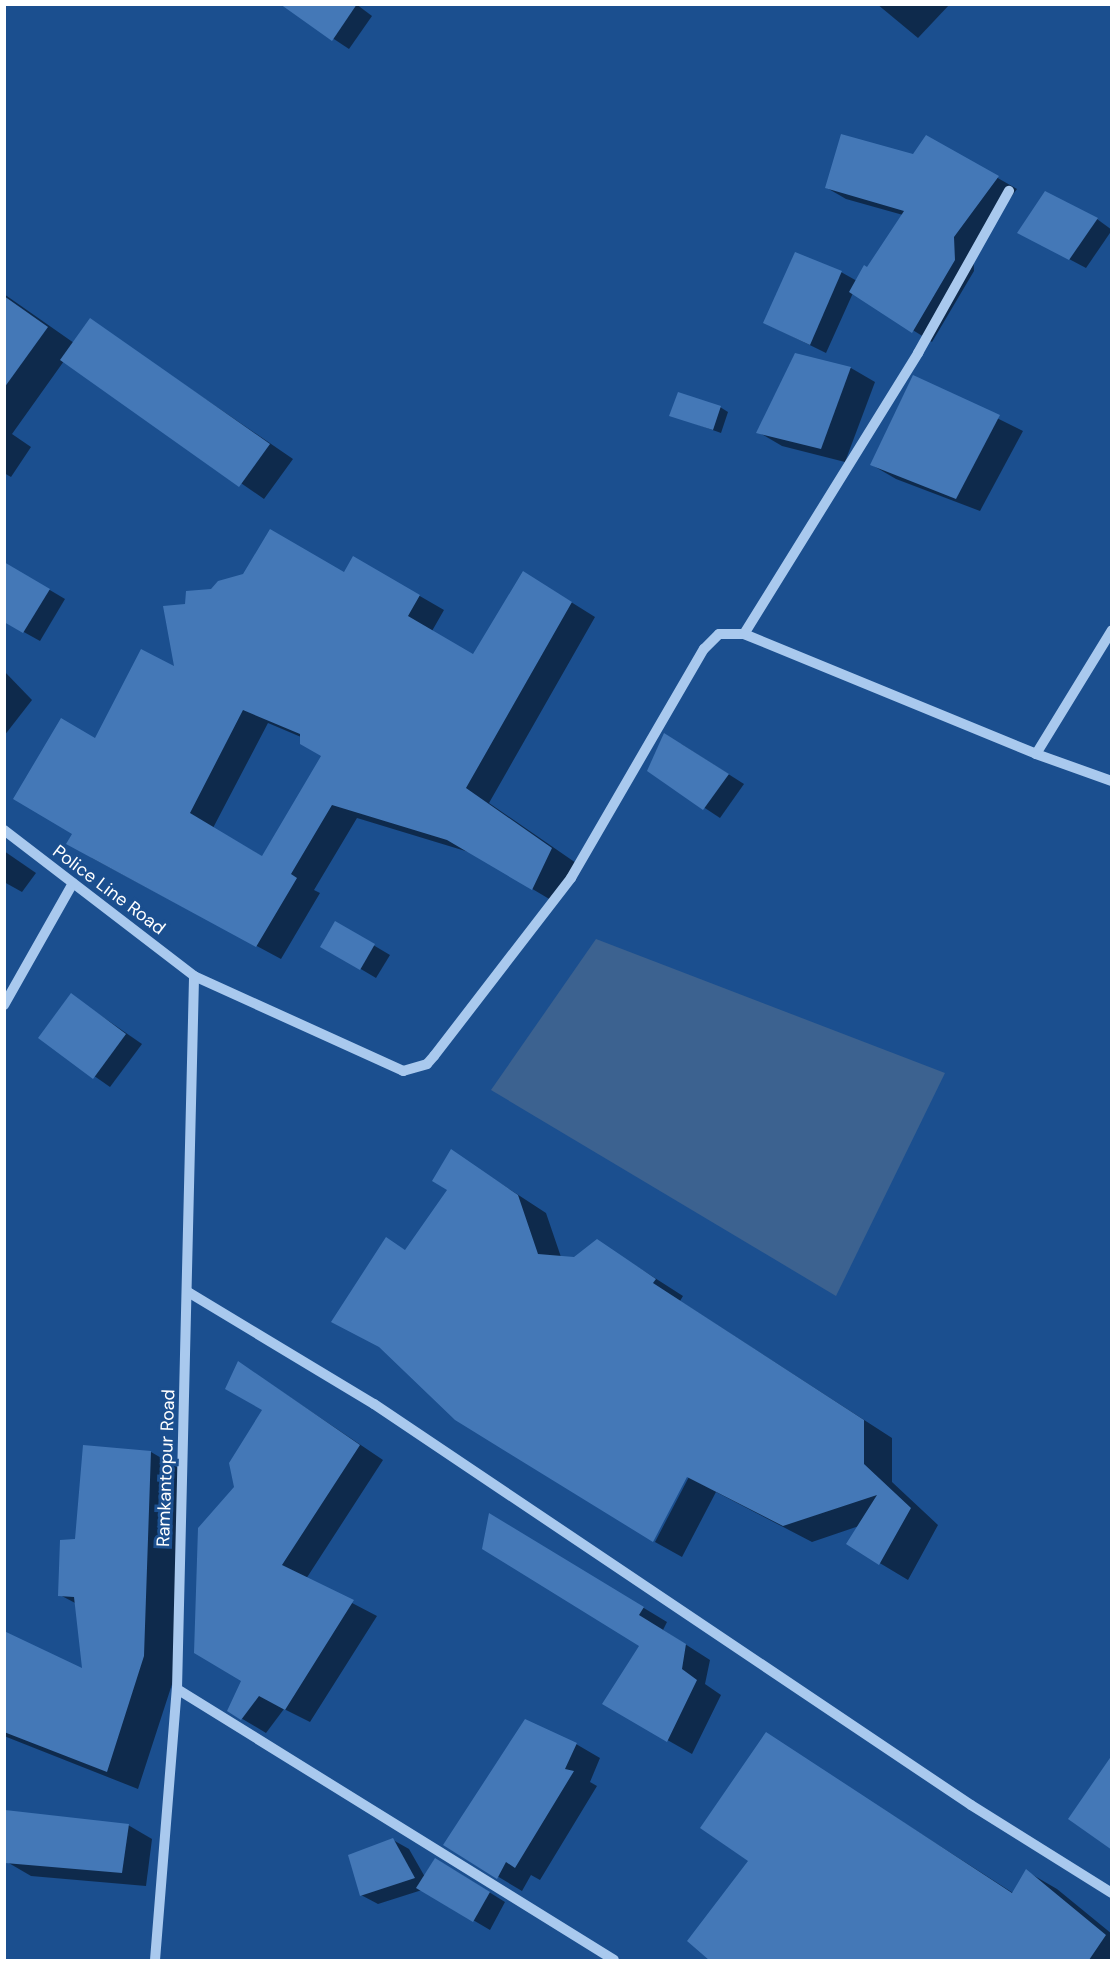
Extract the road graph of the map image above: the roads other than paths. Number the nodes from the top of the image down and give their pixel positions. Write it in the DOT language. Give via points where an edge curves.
graph roads {
  1 [pos="1009,191"];
  2 [pos="1112,630"];
  3 [pos="744,634"];
  4 [pos="1036,754"];
  5 [pos="1112,781"];
  6 [pos="4,830"];
  7 [pos="73,883"];
  8 [pos="194,976"];
  9 [pos="4,1005"];
  10 [pos="188,1292"];
  11 [pos="177,1689"];
  12 [pos="1112,1893"];
  13 [pos="155,1960"];
  14 [pos="614,1960"];
  1 -- 3 [label="street" via="918,353"];
  2 -- 4 [label="street"];
  3 -- 4 [label="street"];
  3 -- 8 [label="street, Police Line Road" via="719,634 704,649 571,878 427,1064 404,1071"];
  4 -- 5 [label="street"];
  6 -- 7 [label="street, Police Line Road"];
  7 -- 8 [label="street, Police Line Road"];
  7 -- 9 [label="street"];
  8 -- 10 [label="street, Ramkantopur Road"];
  10 -- 11 [label="street, Ramkantopur Road"];
  10 -- 12 [label="street" via="374,1404 971,1805"];
  11 -- 13 [label="street, Ramkantopur Road"];
  11 -- 14 [label="street"];
}
